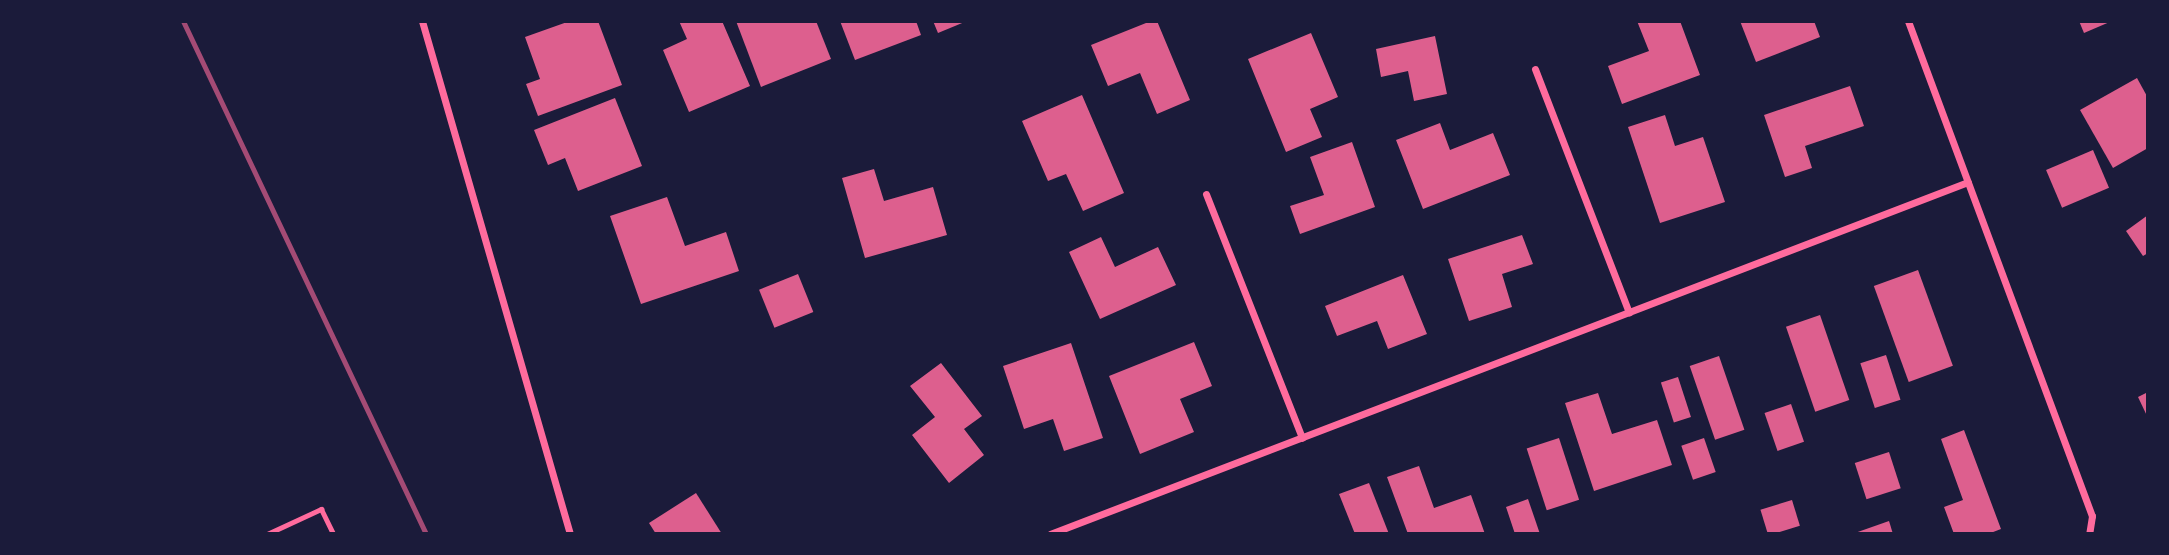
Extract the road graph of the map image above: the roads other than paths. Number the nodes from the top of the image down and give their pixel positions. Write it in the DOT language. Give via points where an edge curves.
graph roads {
  1 [pos="422,21"];
  2 [pos="1908,21"];
  3 [pos="1535,69"];
  4 [pos="1968,182"];
  5 [pos="1206,194"];
  6 [pos="1629,312"];
  7 [pos="1302,438"];
  8 [pos="267,534"];
  9 [pos="333,534"];
  10 [pos="570,534"];
  11 [pos="1050,534"];
  12 [pos="2090,534"];
  1 -- 10 [label="street"];
  2 -- 4 [label="street"];
  3 -- 6 [label="street"];
  4 -- 6 [label="street"];
  4 -- 12 [label="street" via="2092,516"];
  5 -- 7 [label="street"];
  6 -- 7 [label="street"];
  7 -- 11 [label="street"];
  8 -- 9 [label="lane" via="321,509"];
}
